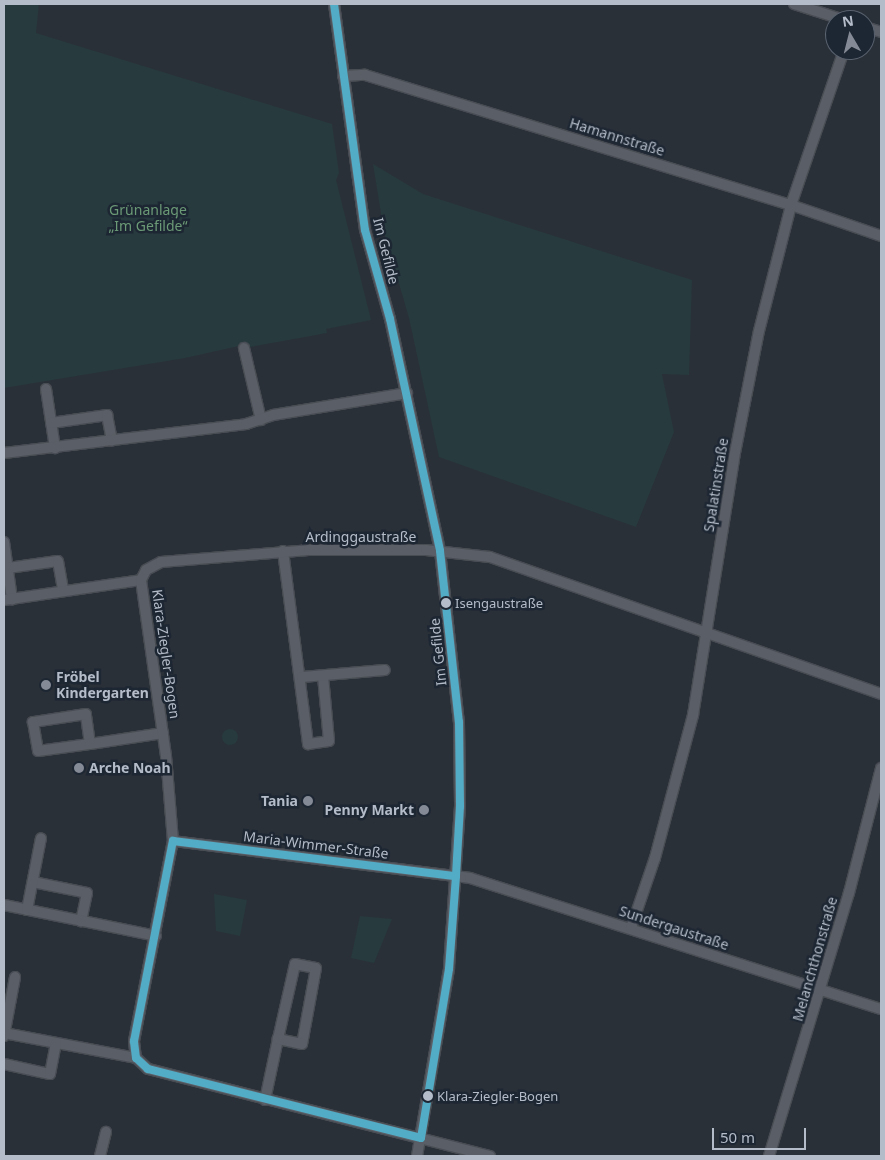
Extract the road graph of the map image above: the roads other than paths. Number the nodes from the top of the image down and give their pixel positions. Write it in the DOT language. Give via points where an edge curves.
graph roads {
  1 [pos="334,4"];
  2 [pos="794,4"];
  3 [pos="825,14"];
  4 [pos="841,60"];
  5 [pos="342,76"];
  6 [pos="792,205"];
  7 [pos="881,236"];
  8 [pos="244,348"];
  9 [pos="46,389"];
  10 [pos="407,393"];
  11 [pos="260,420"];
  12 [pos="51,423"];
  13 [pos="112,441"];
  14 [pos="55,448"];
  15 [pos="4,453"];
  16 [pos="4,542"];
  17 [pos="283,551"];
  18 [pos="440,551"];
  19 [pos="8,568"];
  20 [pos="141,580"];
  21 [pos="63,590"];
  22 [pos="8,600"];
  23 [pos="707,633"];
  24 [pos="385,670"];
  25 [pos="323,676"];
  26 [pos="302,677"];
  27 [pos="881,694"];
  28 [pos="163,733"];
  29 [pos="90,744"];
  30 [pos="881,768"];
  31 [pos="41,838"];
  32 [pos="173,841"];
  33 [pos="456,876"];
  34 [pos="33,882"];
  35 [pos="4,905"];
  36 [pos="27,910"];
  37 [pos="81,921"];
  38 [pos="631,928"];
  39 [pos="156,936"];
  40 [pos="14,977"];
  41 [pos="820,989"];
  42 [pos="881,1010"];
  43 [pos="4,1035"];
  44 [pos="278,1039"];
  45 [pos="56,1044"];
  46 [pos="136,1058"];
  47 [pos="4,1064"];
  48 [pos="265,1100"];
  49 [pos="106,1132"];
  50 [pos="421,1138"];
  51 [pos="100,1156"];
  52 [pos="417,1156"];
  53 [pos="490,1156"];
  54 [pos="769,1156"];
  1 -- 5 [label="street, Im Gefilde"];
  2 -- 3 [label="street"];
  4 -- 6 [label="street, Spalatinstraße"];
  5 -- 6 [label="street, Hamannstraße" via="365,75"];
  5 -- 10 [label="street, Im Gefilde" via="365,230"];
  6 -- 7 [label="street, Hamannstraße"];
  6 -- 23 [label="street, Spalatinstraße" via="746,393"];
  8 -- 11 [label="street"];
  9 -- 12 [label="street"];
  10 -- 11 [label="street" via="273,415"];
  10 -- 18 [label="street, Im Gefilde"];
  11 -- 13 [label="street"];
  12 -- 13 [label="street" via="107,415"];
  12 -- 14 [label="street"];
  13 -- 14 [label="street"];
  14 -- 15 [label="street"];
  16 -- 19 [label="street, Klara-Ziegler-Bogen"];
  17 -- 18 [label="street, Ardinggaustraße"];
  17 -- 20 [label="street, Klara-Ziegler-Bogen" via="161,562 152,565"];
  17 -- 26 [label="street"];
  18 -- 23 [label="street" via="490,557"];
  18 -- 33 [label="street, Im Gefilde" via="460,730"];
  19 -- 21 [label="street" via="58,561"];
  19 -- 22 [label="street, Klara-Ziegler-Bogen"];
  20 -- 21 [label="street, Klara-Ziegler-Bogen"];
  20 -- 28 [label="street, Klara-Ziegler-Bogen"];
  21 -- 22 [label="street, Klara-Ziegler-Bogen"];
  23 -- 27 [label="street"];
  23 -- 38 [label="street, Spalatinstraße" via="686,747 655,858"];
  24 -- 25 [label="street"];
  25 -- 26 [label="street"];
  25 -- 26 [label="street" via="329,741 308,744"];
  28 -- 29 [label="street, Klara-Ziegler-Bogen"];
  28 -- 32 [label="street, Klara-Ziegler-Bogen"];
  29 -- 29 [label="street, Klara-Ziegler-Bogen" via="38,752 33,722 86,714"];
  30 -- 41 [label="street, Melanchthonstraße"];
  31 -- 34 [label="street"];
  32 -- 33 [label="street, Maria-Wimmer-Straße"];
  32 -- 39 [label="street, Klara-Ziegler-Bogen"];
  33 -- 38 [label="street, Sundergaustraße"];
  33 -- 50 [label="street, Im Gefilde" via="449,969"];
  34 -- 36 [label="street"];
  34 -- 37 [label="street" via="87,892"];
  35 -- 36 [label="street"];
  36 -- 37 [label="street"];
  37 -- 39 [label="street"];
  38 -- 41 [label="street, Sundergaustraße"];
  39 -- 46 [label="street, Klara-Ziegler-Bogen" via="134,1041"];
  40 -- 43 [label="street"];
  41 -- 42 [label="street, Sundergaustraße"];
  41 -- 54 [label="street, Melanchthonstraße"];
  43 -- 45 [label="street"];
  44 -- 44 [label="street" via="295,964 316,968 302,1044"];
  44 -- 48 [label="street"];
  45 -- 46 [label="street"];
  45 -- 47 [label="street" via="50,1074"];
  46 -- 48 [label="street" via="148,1069"];
  48 -- 50 [label="street"];
  49 -- 51 [label="street"];
  50 -- 52 [label="street, Im Gefilde"];
  50 -- 53 [label="street"];
}
